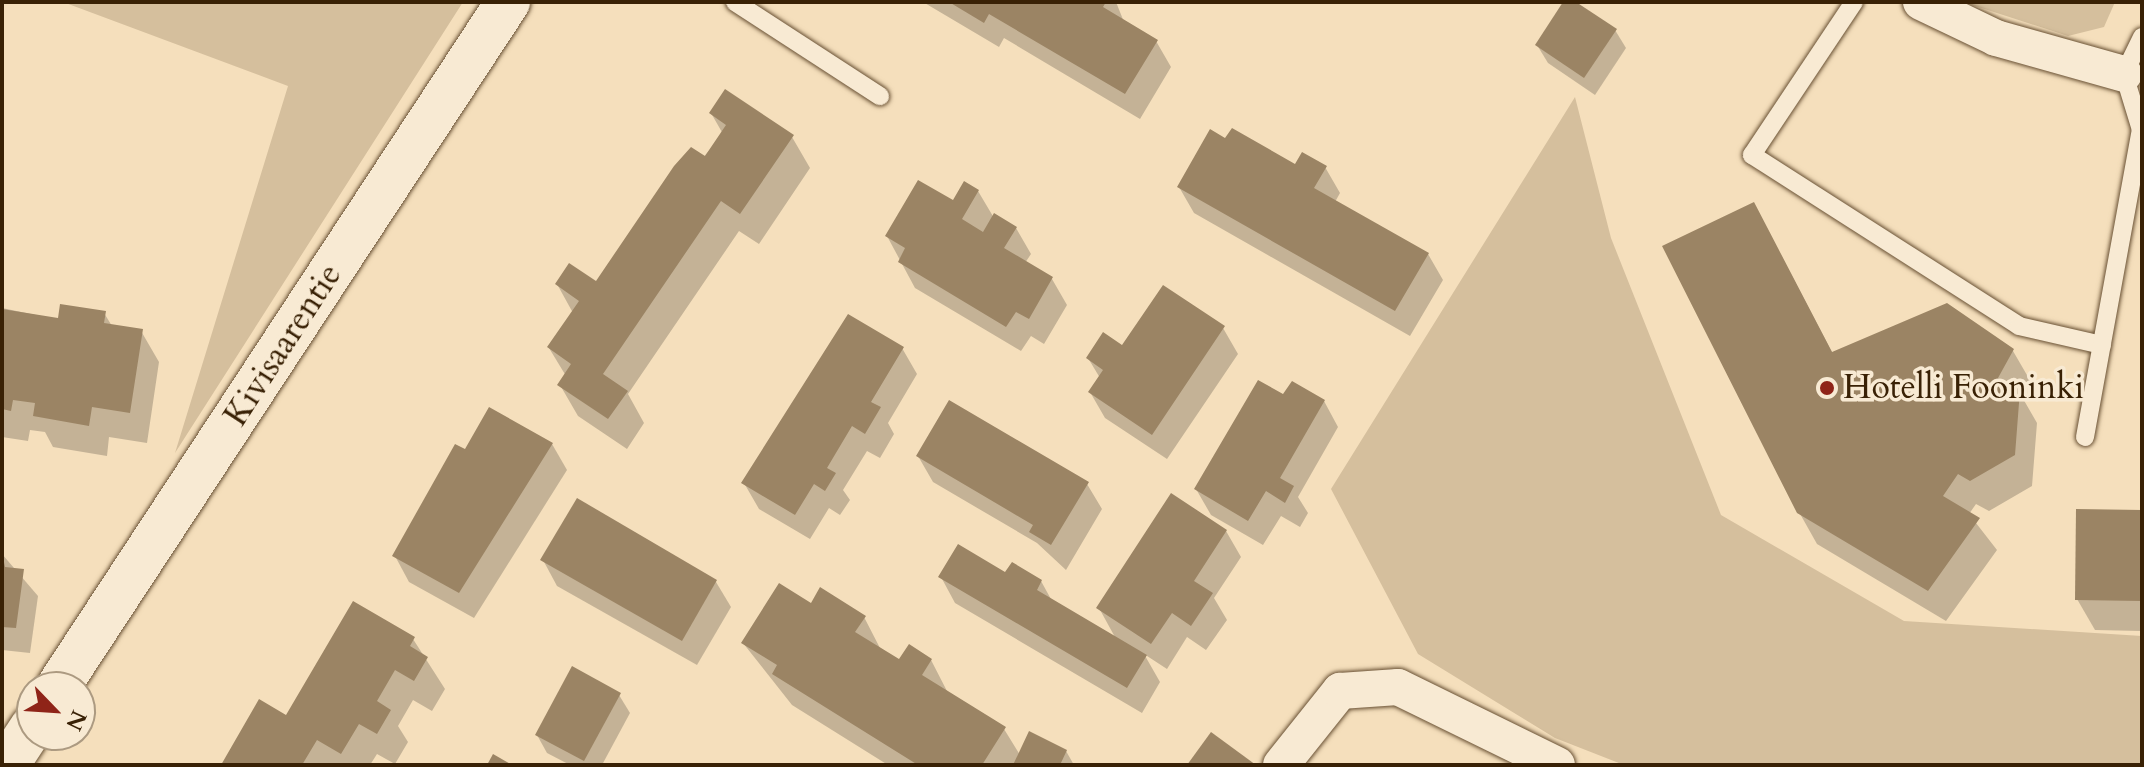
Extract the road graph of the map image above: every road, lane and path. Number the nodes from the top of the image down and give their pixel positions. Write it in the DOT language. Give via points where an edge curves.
graph roads {
  1 [pos="508,2"];
  2 [pos="735,2"];
  3 [pos="1854,2"];
  4 [pos="1921,2"];
  5 [pos="2142,37"];
  6 [pos="2124,74"];
  7 [pos="880,96"];
  8 [pos="2102,345"];
  9 [pos="2085,437"];
  10 [pos="69,671"];
  11 [pos="1281,765"];
  12 [pos="1557,765"];
  1 -- 10 [label="street, Kivisaarentie"];
  2 -- 7 [label="lane"];
  3 -- 8 [label="lane" via="1752,155 2019,326"];
  4 -- 6 [label="street" via="1996,38"];
  5 -- 6 [label="lane"];
  6 -- 8 [label="lane" via="2141,130"];
  8 -- 9 [label="lane"];
  11 -- 12 [label="street" via="1340,691 1398,687"];
}
